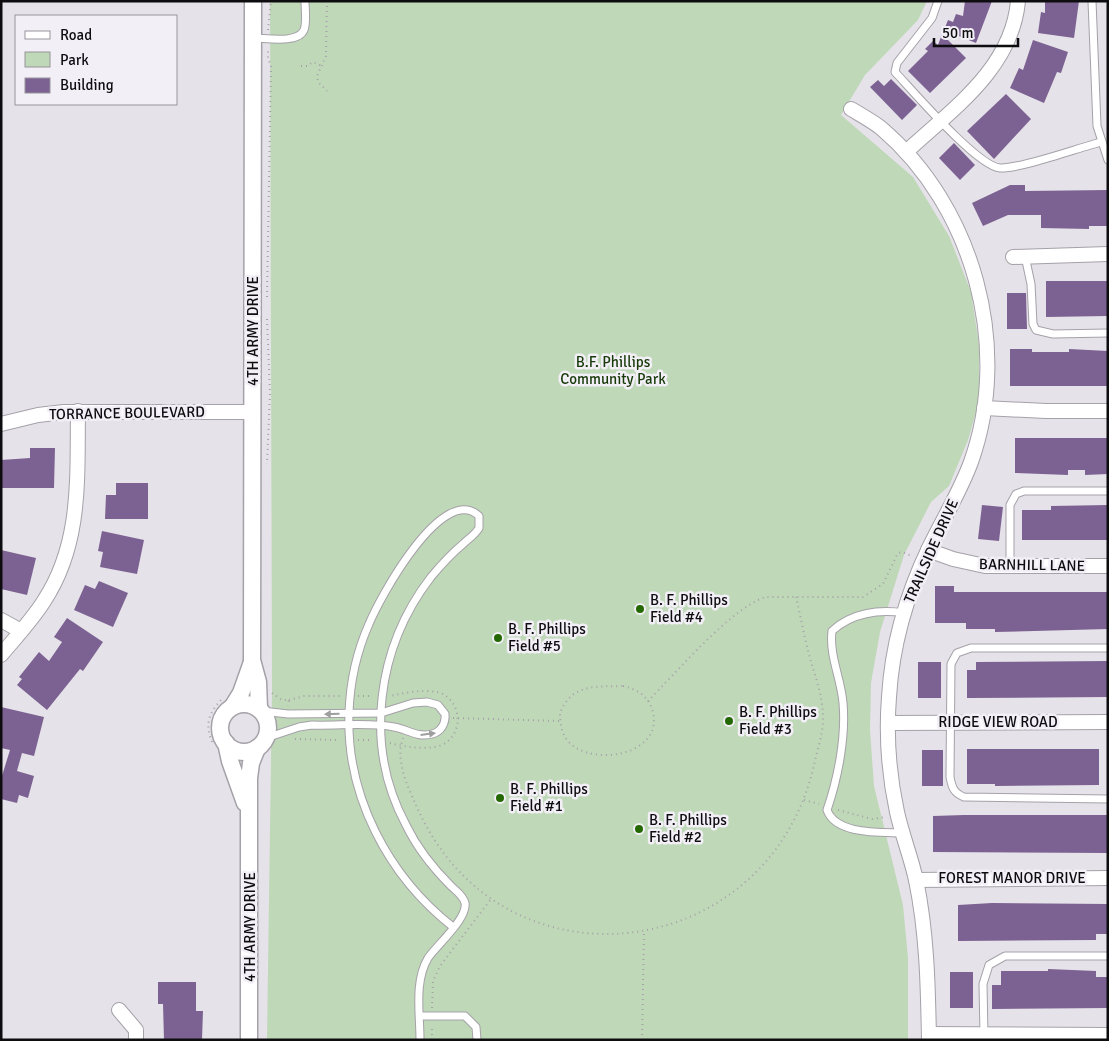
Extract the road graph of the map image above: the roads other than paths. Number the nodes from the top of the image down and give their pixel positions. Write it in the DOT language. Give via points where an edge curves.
graph roads {
  1 [pos="253,1"];
  2 [pos="305,1"];
  3 [pos="938,1"];
  4 [pos="1018,1"];
  5 [pos="1092,1"];
  6 [pos="261,38"];
  7 [pos="851,109"];
  8 [pos="940,120"];
  9 [pos="1100,142"];
  10 [pos="906,152"];
  11 [pos="1108,160"];
  12 [pos="1108,254"];
  13 [pos="1019,256"];
  14 [pos="1108,333"];
  15 [pos="984,408"];
  16 [pos="78,411"];
  17 [pos="1108,411"];
  18 [pos="254,412"];
  19 [pos="1,424"];
  20 [pos="1108,491"];
  21 [pos="928,550"];
  22 [pos="1010,566"];
  23 [pos="1108,566"];
  24 [pos="904,613"];
  25 [pos="1,620"];
  26 [pos="21,631"];
  27 [pos="1108,648"];
  28 [pos="1,654"];
  29 [pos="252,660"];
  30 [pos="233,706"];
  31 [pos="260,710"];
  32 [pos="380,713"];
  33 [pos="349,714"];
  34 [pos="950,722"];
  35 [pos="1108,722"];
  36 [pos="888,723"];
  37 [pos="350,726"];
  38 [pos="381,726"];
  39 [pos="226,743"];
  40 [pos="262,743"];
  41 [pos="1108,800"];
  42 [pos="249,814"];
  43 [pos="903,833"];
  44 [pos="1108,878"];
  45 [pos="916,880"];
  46 [pos="452,927"];
  47 [pos="1108,956"];
  48 [pos="119,1010"];
  49 [pos="420,1016"];
  50 [pos="984,1034"];
  51 [pos="1108,1035"];
  52 [pos="929,1037"];
  53 [pos="136,1040"];
  54 [pos="249,1040"];
  55 [pos="420,1040"];
  56 [pos="477,1040"];
  1 -- 6 [label="street, 4TH ARMY DRIVE"];
  2 -- 6 [label="lane" via="302,33 293,38"];
  3 -- 8 [label="lane" via="932,18 897,63 895,72"];
  4 -- 8 [label="street" via="1009,35 994,66 980,84"];
  5 -- 9 [label="lane" via="1095,105"];
  6 -- 18 [label="street, 4TH ARMY DRIVE"];
  7 -- 10 [label="street, TRAILSIDE DRIVE" via="880,127"];
  8 -- 9 [label="lane" via="982,159 1000,168"];
  8 -- 10 [label="street"];
  9 -- 11 [label="lane"];
  10 -- 15 [label="street, TRAILSIDE DRIVE" via="940,199 973,268 987,340"];
  12 -- 13 [label="street"];
  13 -- 14 [label="lane" via="1031,284 1036,330 1053,334"];
  15 -- 17 [label="street"];
  15 -- 21 [label="street, TRAILSIDE DRIVE" via="971,461"];
  16 -- 18 [label="street, TORRANCE BOULEVARD"];
  16 -- 19 [label="street, TORRANCE BOULEVARD"];
  16 -- 26 [label="street" via="77,495 71,540 51,590"];
  18 -- 29 [label="street, 4TH ARMY DRIVE" via="260,438"];
  20 -- 22 [label="lane" via="1024,491 1016,494 1010,505"];
  21 -- 22 [label="street, BARNHILL LANE" via="966,563"];
  21 -- 24 [label="street, TRAILSIDE DRIVE"];
  22 -- 23 [label="street, BARNHILL LANE"];
  24 -- 36 [label="street, TRAILSIDE DRIVE" via="892,670"];
  24 -- 43 [label="lane" via="874,612 842,621 832,631 830,647 843,702 841,742 828,807 830,817 836,823 858,829"];
  25 -- 26 [label="street"];
  26 -- 28 [label="street"];
  27 -- 34 [label="lane" via="964,649 952,658 950,664"];
  29 -- 30 [label="street, 4TH ARMY DRIVE"];
  29 -- 31 [label="street, 4TH ARMY DRIVE"];
  30 -- 31 [label="street" via="251,704"];
  30 -- 39 [label="street, 4TH ARMY DRIVE" via="221,723"];
  33 -- 31 [label="lane, one-way" via="288,714"];
  31 -- 40 [label="street, 4TH ARMY DRIVE" via="268,724"];
  32 -- 33 [label="lane"];
  32 -- 33 [label="lane" via="387,666 400,628 432,576 479,528 479,516 474,511 460,509 449,513 408,555 386,587 361,645"];
  32 -- 38 [label="lane"];
  38 -- 32 [label="lane, one-way" via="420,735 434,734 443,726 445,718 441,707 431,702 413,703"];
  33 -- 37 [label="lane"];
  34 -- 35 [label="street, RIDGE VIEW ROAD"];
  34 -- 36 [label="street, RIDGE VIEW ROAD"];
  34 -- 41 [label="lane" via="950,777 956,794 978,799"];
  36 -- 43 [label="street, TRAILSIDE DRIVE" via="893,788"];
  37 -- 38 [label="lane"];
  37 -- 40 [label="lane" via="299,727"];
  37 -- 46 [label="lane" via="358,784 380,842 414,892"];
  38 -- 46 [label="lane" via="384,768 406,826 431,865 464,898 465,910"];
  39 -- 40 [label="street" via="244,752"];
  39 -- 42 [label="street, 4TH ARMY DRIVE"];
  40 -- 42 [label="street, 4TH ARMY DRIVE" via="249,772"];
  42 -- 54 [label="street, 4TH ARMY DRIVE"];
  43 -- 45 [label="street, TRAILSIDE DRIVE"];
  44 -- 45 [label="street, FOREST MANOR DRIVE"];
  45 -- 52 [label="street, TRAILSIDE DRIVE" via="926,952"];
  46 -- 49 [label="lane" via="424,966 420,982"];
  47 -- 50 [label="lane" via="1005,956 989,965 982,984"];
  48 -- 53 [label="street" via="136,1030"];
  49 -- 55 [label="lane"];
  49 -- 56 [label="lane" via="465,1016 476,1027"];
  50 -- 51 [label="street"];
  50 -- 52 [label="street"];
}
